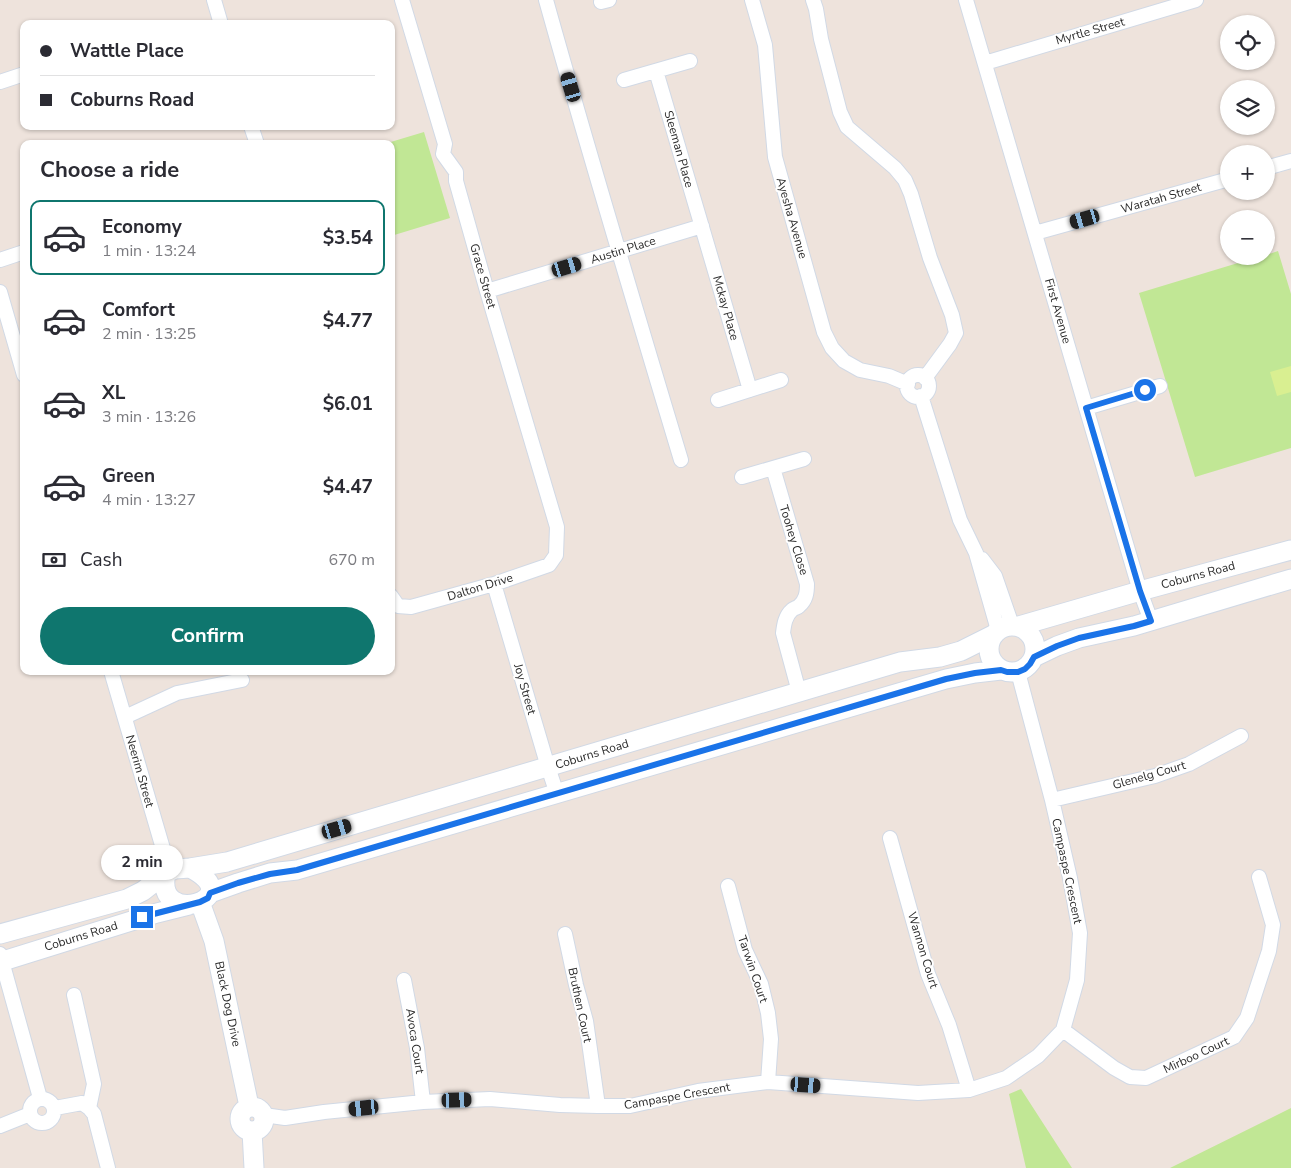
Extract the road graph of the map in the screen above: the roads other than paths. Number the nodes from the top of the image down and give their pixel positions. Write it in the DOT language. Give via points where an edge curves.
graph roads {
  1 [pos="214,0"];
  2 [pos="402,0"];
  3 [pos="546,0"];
  4 [pos="752,0"];
  5 [pos="813,0"];
  6 [pos="966,0"];
  7 [pos="1196,0"];
  8 [pos="220,20"];
  9 [pos="690,61"];
  10 [pos="984,62"];
  11 [pos="656,71"];
  12 [pos="20,75"];
  13 [pos="624,80"];
  14 [pos="0,82"];
  15 [pos="1291,161"];
  16 [pos="1275,165"];
  17 [pos="1220,182"];
  18 [pos="702,226"];
  19 [pos="1035,233"];
  20 [pos="618,252"];
  21 [pos="20,253"];
  22 [pos="0,260"];
  23 [pos="487,291"];
  24 [pos="0,292"];
  25 [pos="20,362"];
  26 [pos="925,378"];
  27 [pos="781,380"];
  28 [pos="908,384"];
  29 [pos="1160,386"];
  30 [pos="750,390"];
  31 [pos="921,396"];
  32 [pos="718,400"];
  33 [pos="1086,408"];
  34 [pos="804,459"];
  35 [pos="680,460"];
  36 [pos="772,468"];
  37 [pos="742,477"];
  38 [pos="1291,550"];
  39 [pos="556,555"];
  40 [pos="1291,579"];
  41 [pos="494,584"];
  42 [pos="1140,591"];
  43 [pos="395,601"];
  44 [pos="1151,621"];
  45 [pos="1005,629"];
  46 [pos="1034,657"];
  47 [pos="1010,671"];
  48 [pos="112,675"];
  49 [pos="242,680"];
  50 [pos="799,692"];
  51 [pos="125,717"];
  52 [pos="1241,736"];
  53 [pos="548,767"];
  54 [pos="557,794"];
  55 [pos="1052,800"];
  56 [pos="890,838"];
  57 [pos="177,870"];
  58 [pos="1259,877"];
  59 [pos="728,886"];
  60 [pos="200,900"];
  61 [pos="0,934"];
  62 [pos="565,934"];
  63 [pos="1,959"];
  64 [pos="404,980"];
  65 [pos="74,995"];
  66 [pos="1063,1030"];
  67 [pos="768,1082"];
  68 [pos="969,1090"];
  69 [pos="40,1098"];
  70 [pos="423,1102"];
  71 [pos="598,1106"];
  72 [pos="55,1108"];
  73 [pos="89,1108"];
  74 [pos="256,1111"];
  75 [pos="30,1114"];
  76 [pos="0,1126"];
  77 [pos="108,1168"];
  78 [pos="254,1168"];
  1 -- 8 [label="street"];
  2 -- 23 [label="street, Grace Street" via="445,144 443,154 456,172"];
  3 -- 20 [label="street"];
  4 -- 28 [label="street, Ayesha Avenue" via="765,46 774,157 824,332 844,361 860,370"];
  5 -- 26 [label="street, Ayesha Avenue" via="840,112 847,127 905,180 952,316 956,333"];
  6 -- 10 [label="street, First Avenue"];
  7 -- 10 [label="street, Myrtle Street"];
  9 -- 11 [label="street"];
  10 -- 19 [label="street, First Avenue"];
  11 -- 13 [label="street"];
  11 -- 18 [label="street, Sleeman Place"];
  12 -- 14 [label="street"];
  15 -- 16 [label="street"];
  17 -- 19 [label="street, Waratah Street"];
  18 -- 20 [label="street, Austin Place"];
  18 -- 30 [label="street, Mckay Place"];
  19 -- 33 [label="street, First Avenue"];
  20 -- 23 [label="street, Austin Place"];
  20 -- 35 [label="street"];
  21 -- 22 [label="street"];
  23 -- 39 [label="street, Grace Street" via="557,527"];
  24 -- 25 [label="street"];
  26 -- 28 [label="street" via="916,376"];
  26 -- 31 [label="street, Ayesha Avenue" via="928,390"];
  27 -- 30 [label="street"];
  28 -- 31 [label="street, Ayesha Avenue" via="911,394"];
  29 -- 33 [label="street"];
  30 -- 32 [label="street"];
  31 -- 45 [label="street, Ayesha Avenue" via="960,520 976,553 995,576"];
  33 -- 42 [label="street, First Avenue"];
  34 -- 36 [label="street"];
  36 -- 37 [label="street"];
  36 -- 50 [label="street, Toohey Close" via="807,584 804,600 786,618 783,633"];
  38 -- 42 [label="street, Coburns Road"];
  39 -- 41 [label="street, Dalton Drive" via="549,565"];
  40 -- 44 [label="street"];
  41 -- 43 [label="street, Dalton Drive" via="411,608"];
  41 -- 53 [label="street, Joy Street"];
  42 -- 44 [label="street, First Avenue"];
  42 -- 45 [label="street, Coburns Road"];
  44 -- 46 [label="street" via="1079,638"];
  45 -- 46 [label="street" via="1026,630 1034,642"];
  45 -- 47 [label="street" via="989,642 988,650 995,665"];
  45 -- 50 [label="street, Coburns Road" via="961,651 900,662"];
  46 -- 47 [label="street" via="1025,669"];
  47 -- 54 [label="street, Coburns Road" via="946,679"];
  47 -- 55 [label="street, Campaspe Crescent"];
  48 -- 51 [label="street, Neerim Street"];
  49 -- 51 [label="street" via="177,693"];
  50 -- 53 [label="street, Coburns Road"];
  51 -- 57 [label="street, Neerim Street" via="164,852"];
  52 -- 55 [label="street, Glenelg Court" via="1188,764 1155,776"];
  53 -- 54 [label="street, Joy Street"];
  53 -- 57 [label="street, Coburns Road" via="227,862"];
  54 -- 60 [label="street, Coburns Road" via="297,870 238,883"];
  55 -- 66 [label="street, Campaspe Crescent" via="1080,933 1077,980"];
  56 -- 68 [label="street, Wannon Court" via="928,974 949,1025"];
  57 -- 60 [label="street" via="200,873 206,878 211,888"];
  57 -- 60 [label="street" via="164,886 165,891 180,903"];
  57 -- 61 [label="street, Coburns Road" via="127,899"];
  58 -- 66 [label="street, Mirboo Court" via="1273,925 1270,951 1247,1018 1234,1037 1146,1078 1130,1077 1114,1068"];
  59 -- 67 [label="street, Tarwin Court" via="745,950 761,984 768,1013"];
  60 -- 63 [label="street, Coburns Road"];
  60 -- 74 [label="street, Black Dog Drive" via="214,941"];
  62 -- 71 [label="street, Bruthen Court" via="586,1021"];
  63 -- 69 [label="street, Coburns Road"];
  64 -- 70 [label="street, Avoca Court"];
  65 -- 73 [label="street" via="94,1084"];
  66 -- 68 [label="street, Campaspe Crescent" via="1038,1056 1006,1078"];
  67 -- 68 [label="street, Campaspe Crescent" via="918,1093"];
  67 -- 71 [label="street, Campaspe Crescent" via="698,1091 630,1106"];
  69 -- 72 [label="street" via="49,1100"];
  69 -- 75 [label="street" via="33,1102"];
  70 -- 71 [label="street, Campaspe Crescent" via="490,1099"];
  70 -- 74 [label="street, Campaspe Crescent" via="285,1118"];
  72 -- 73 [label="street" via="82,1103"];
  72 -- 75 [label="street" via="53,1117 46,1123 36,1122"];
  73 -- 77 [label="street" via="94,1114"];
  74 -- 78 [label="street" via="242,1110 239,1118 244,1128 252,1131"];
  75 -- 76 [label="street"];
}
